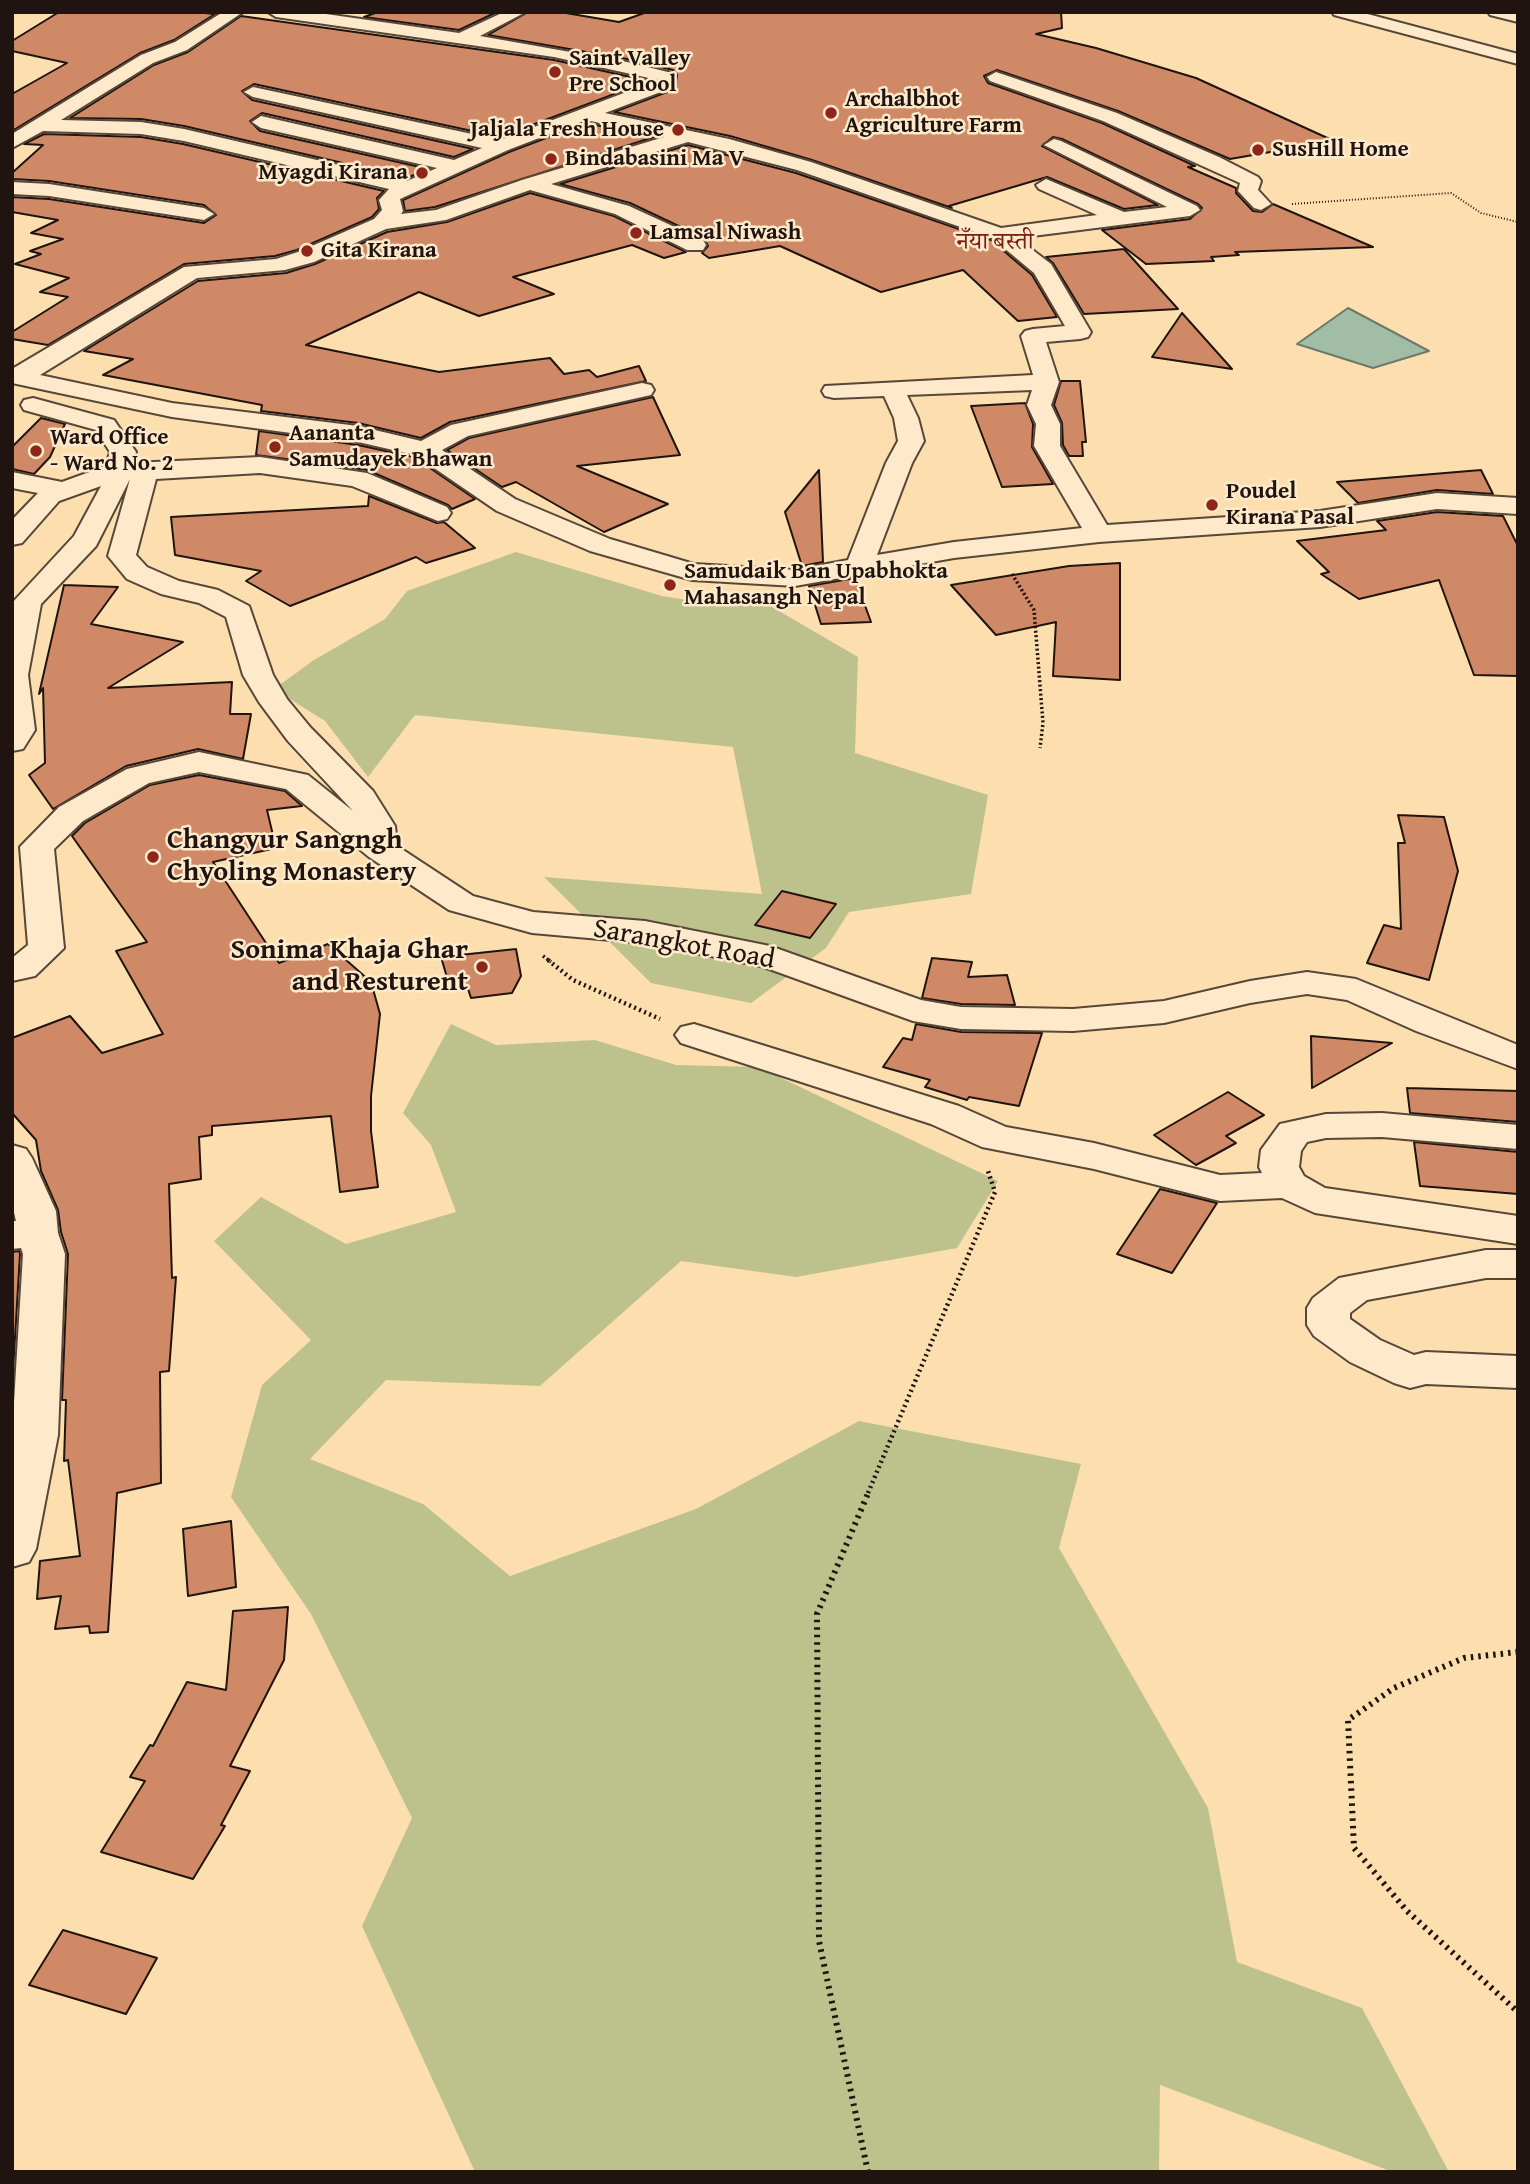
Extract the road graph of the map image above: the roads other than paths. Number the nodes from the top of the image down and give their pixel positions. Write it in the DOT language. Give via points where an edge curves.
graph roads {
  1 [pos="235,12"];
  2 [pos="276,12"];
  3 [pos="518,12"];
  4 [pos="1340,12"];
  5 [pos="1496,12"];
  6 [pos="1518,17"];
  7 [pos="464,37"];
  8 [pos="1518,59"];
  9 [pos="996,77"];
  10 [pos="253,92"];
  11 [pos="582,114"];
  12 [pos="261,122"];
  13 [pos="39,125"];
  14 [pos="687,136"];
  15 [pos="12,142"];
  16 [pos="1054,145"];
  17 [pos="501,146"];
  18 [pos="455,166"];
  19 [pos="528,184"];
  20 [pos="1046,185"];
  21 [pos="408,187"];
  22 [pos="12,188"];
  23 [pos="1261,204"];
  24 [pos="204,214"];
  25 [pos="1122,218"];
  26 [pos="381,223"];
  27 [pos="999,234"];
  28 [pos="695,245"];
  29 [pos="1047,382"];
  30 [pos="15,385"];
  31 [pos="892,387"];
  32 [pos="642,390"];
  33 [pos="834,391"];
  34 [pos="424,450"];
  35 [pos="132,471"];
  36 [pos="12,480"];
  37 [pos="57,492"];
  38 [pos="12,498"];
  39 [pos="1518,506"];
  40 [pos="438,513"];
  41 [pos="1099,534"];
  42 [pos="12,537"];
  43 [pos="859,567"];
  44 [pos="12,742"];
  45 [pos="380,850"];
  46 [pos="12,970"];
  47 [pos="694,1035"];
  48 [pos="1518,1058"];
  49 [pos="1518,1137"];
  50 [pos="12,1158"];
  51 [pos="1290,1185"];
  52 [pos="1518,1230"];
  53 [pos="25,1234"];
  54 [pos="1518,1264"];
  55 [pos="1518,1372"];
  56 [pos="12,1546"];
  1 -- 13 [label="street"];
  2 -- 7 [label="street"];
  3 -- 7 [label="street"];
  4 -- 8 [label="street"];
  5 -- 6 [label="street"];
  7 -- 11 [label="street" via="666,77 668,83"];
  9 -- 23 [label="street" via="1110,117 1212,161 1251,181 1248,191"];
  10 -- 17 [label="street"];
  11 -- 14 [label="street"];
  11 -- 17 [label="street"];
  12 -- 18 [label="street"];
  13 -- 15 [label="street"];
  13 -- 21 [label="street" via="141,128 184,135"];
  14 -- 19 [label="street"];
  14 -- 27 [label="street" via="804,166"];
  16 -- 25 [label="street" via="1190,209"];
  17 -- 18 [label="street"];
  18 -- 21 [label="street"];
  19 -- 26 [label="street" via="439,216"];
  19 -- 28 [label="street" via="621,210"];
  20 -- 25 [label="street"];
  21 -- 26 [label="street" via="388,200 393,211"];
  22 -- 24 [label="street"];
  25 -- 27 [label="street"];
  26 -- 30 [label="street" via="287,262 192,272"];
  27 -- 29 [label="street" via="1043,269 1080,332 1033,336"];
  29 -- 31 [label="street"];
  29 -- 41 [label="street" via="1039,405 1048,424 1047,446"];
  30 -- 34 [label="street" via="358,434"];
  30 -- 35 [label="street" via="53,409 105,425"];
  31 -- 33 [label="street"];
  31 -- 43 [label="street" via="911,441 898,463"];
  32 -- 34 [label="street" via="460,430"];
  34 -- 43 [label="street" via="506,505 600,545 692,572 795,578"];
  35 -- 37 [label="street"];
  35 -- 40 [label="street" via="260,465 358,479"];
  35 -- 44 [label="street" via="86,540 27,602 13,675 19,730"];
  35 -- 45 [label="street" via="122,556 138,573 171,588 208,596 239,612 258,674 274,702 362,798 378,826"];
  36 -- 37 [label="street"];
  37 -- 38 [label="street"];
  37 -- 42 [label="street"];
  39 -- 41 [label="street" via="1437,501 1320,519"];
  41 -- 43 [label="street"];
  45 -- 46 [label="street, Sarangkot Road" via="297,782 199,762 138,776 71,814 37,847 46,948 22,968"];
  45 -- 48 [label="street, Sarangkot Road" via="461,903 533,922 645,932 770,957 913,1010 961,1018 1073,1020 1164,1012 1307,983 1356,990"];
  47 -- 51 [label="street" via="945,1115 996,1138 1094,1156 1220,1188"];
  49 -- 51 [label="street" via="1382,1125 1326,1126 1294,1133 1281,1150 1279,1167"];
  50 -- 53 [label="street" via="36,1211"];
  51 -- 52 [label="street" via="1315,1200"];
  53 -- 56 [label="street" via="44,1254 35,1435"];
  54 -- 55 [label="street" via="1486,1264 1354,1288 1328,1308 1329,1325 1365,1351 1410,1372 1426,1368"];
}
